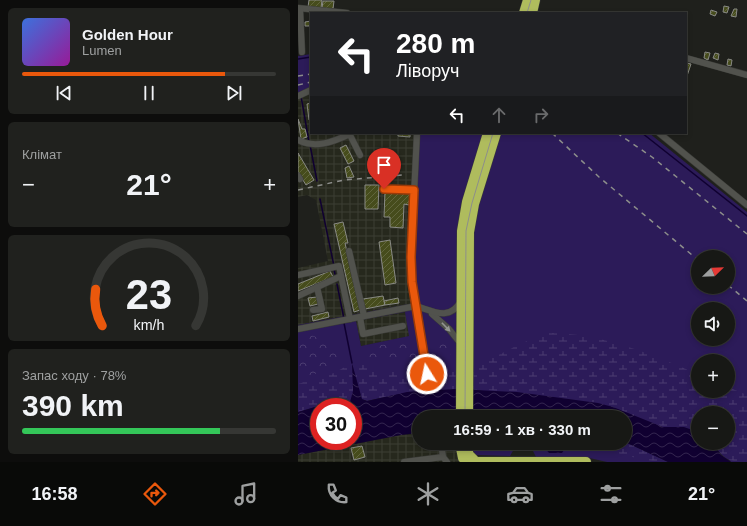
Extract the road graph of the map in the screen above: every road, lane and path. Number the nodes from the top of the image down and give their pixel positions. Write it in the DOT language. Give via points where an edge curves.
graph roads {
  1 [pos="531,4"];
  2 [pos="299,8"];
  3 [pos="337,12"];
  4 [pos="525,12"];
  5 [pos="302,52"];
  6 [pos="687,58"];
  7 [pos="747,75"];
  8 [pos="310,90"];
  9 [pos="298,96"];
  10 [pos="350,134"];
  11 [pos="418,134"];
  12 [pos="488,134"];
  13 [pos="496,134"];
  14 [pos="660,134"];
  15 [pos="298,140"];
  16 [pos="360,155"];
  17 [pos="480,172"];
  18 [pos="384,189"];
  19 [pos="414,190"];
  20 [pos="472,200"];
  21 [pos="747,205"];
  22 [pos="349,251"];
  23 [pos="298,275"];
  24 [pos="341,276"];
  25 [pos="317,287"];
  26 [pos="298,296"];
  27 [pos="461,299"];
  28 [pos="416,306"];
  29 [pos="313,310"];
  30 [pos="429,311"];
  31 [pos="362,317"];
  32 [pos="349,319"];
  33 [pos="403,326"];
  34 [pos="298,329"];
  35 [pos="461,345"];
  36 [pos="465,359"];
  37 [pos="427,374"];
  38 [pos="461,410"];
  39 [pos="468,410"];
  40 [pos="443,450"];
  41 [pos="464,450"];
  42 [pos="445,460"];
  43 [pos="476,461"];
  44 [pos="404,462"];
  45 [pos="508,462"];
  46 [pos="586,462"];
  1 -- 4 [label="highway"];
  2 -- 3 [label="street"];
  2 -- 5 [label="street"];
  6 -- 7 [label="street"];
  8 -- 9 [label="street"];
  10 -- 15 [label="street" via="333,142 310,144"];
  10 -- 16 [label="street"];
  11 -- 19 [label="street"];
  12 -- 17 [label="highway"];
  13 -- 17 [label="highway"];
  14 -- 21 [label="street"];
  17 -- 20 [label="highway"];
  18 -- 19 [label="street"];
  19 -- 28 [label="street" via="411,257"];
  20 -- 27 [label="highway" via="462,231"];
  20 -- 36 [label="highway"];
  22 -- 31 [label="street"];
  23 -- 24 [label="street" via="339,266"];
  24 -- 25 [label="street"];
  24 -- 32 [label="street"];
  25 -- 26 [label="street"];
  25 -- 29 [label="street" via="322,308"];
  27 -- 30 [label="street" via="455,308 446,313 435,314"];
  27 -- 35 [label="highway"];
  28 -- 30 [label="street"];
  28 -- 31 [label="street"];
  28 -- 37 [label="street"];
  30 -- 35 [label="street, one-way" via="449,329"];
  31 -- 32 [label="street"];
  31 -- 33 [label="street" via="363,334"];
  32 -- 34 [label="street"];
  35 -- 36 [label="highway"];
  36 -- 38 [label="highway"];
  36 -- 39 [label="highway"];
  40 -- 42 [label="street"];
  41 -- 43 [label="highway" via="463,458"];
  42 -- 44 [label="street"];
  43 -- 45 [label="highway"];
  45 -- 46 [label="highway"];
}
